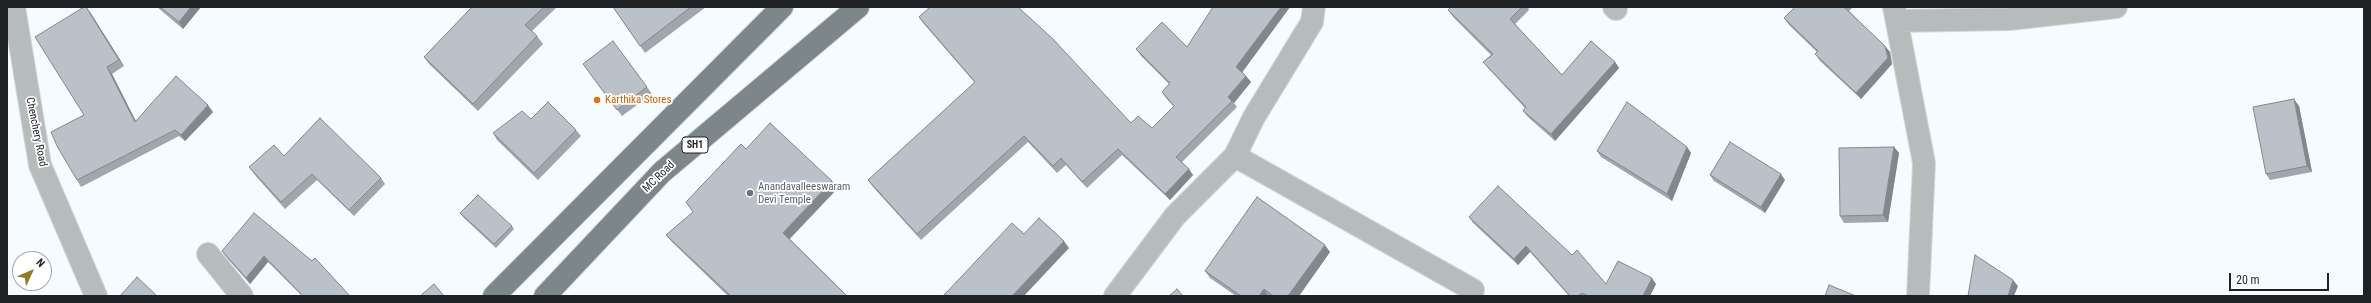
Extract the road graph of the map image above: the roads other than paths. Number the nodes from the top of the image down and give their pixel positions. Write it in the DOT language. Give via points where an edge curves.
graph roads {
  1 [pos="14,7"];
  2 [pos="782,7"];
  3 [pos="858,7"];
  4 [pos="1314,7"];
  5 [pos="2116,7"];
  6 [pos="1895,14"];
  7 [pos="1235,156"];
  8 [pos="208,254"];
  9 [pos="1473,290"];
  10 [pos="96,296"];
  11 [pos="242,296"];
  12 [pos="494,296"];
  13 [pos="545,296"];
  14 [pos="1116,296"];
  15 [pos="1918,296"];
  1 -- 10 [label="street, Chenchery Road" via="40,165"];
  2 -- 12 [label="main road"];
  3 -- 13 [label="main road, MC Road / SH1" via="662,172"];
  4 -- 7 [label="street" via="1312,22 1258,110"];
  5 -- 6 [label="street" via="2010,19"];
  6 -- 15 [label="street" via="1924,163"];
  7 -- 9 [label="street"];
  7 -- 14 [label="street" via="1175,216"];
  8 -- 11 [label="street"];
}
